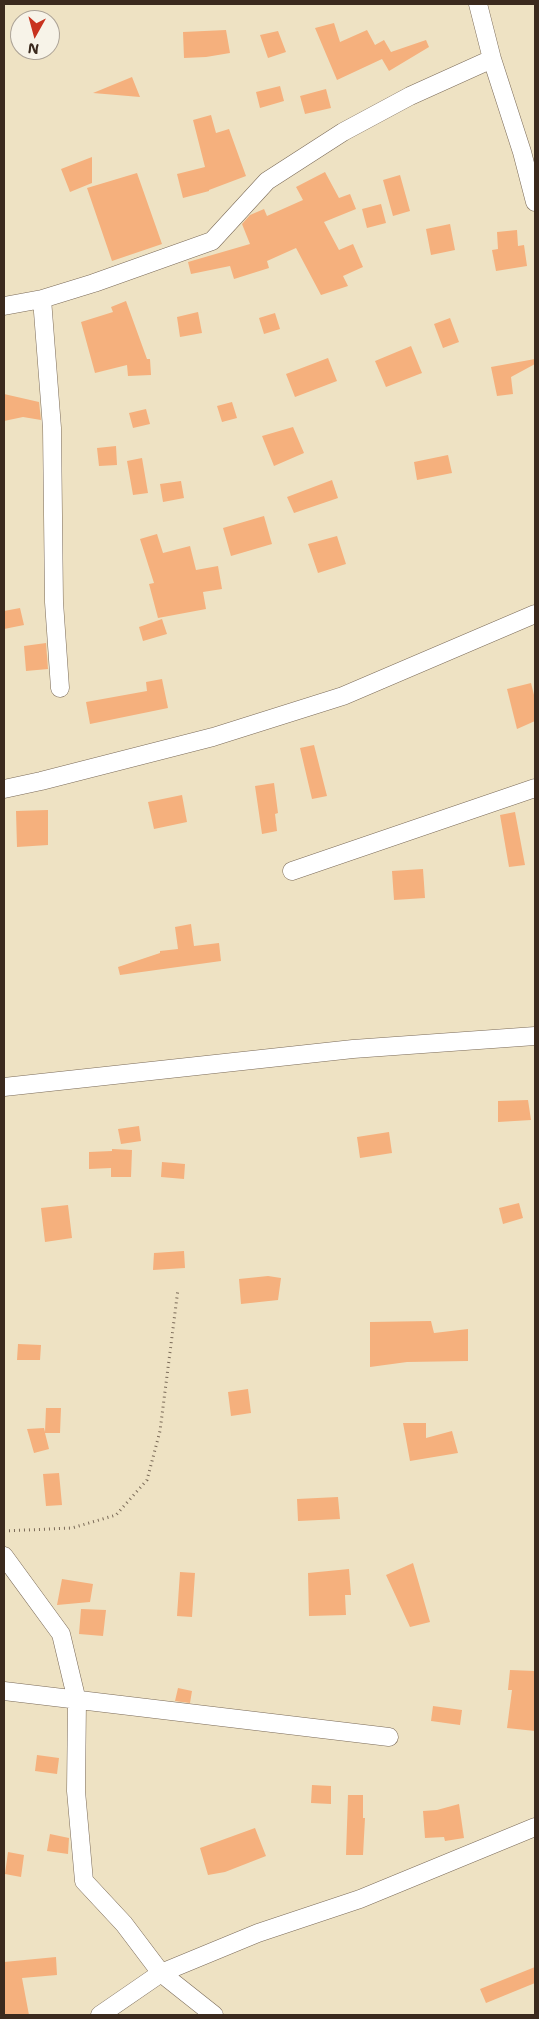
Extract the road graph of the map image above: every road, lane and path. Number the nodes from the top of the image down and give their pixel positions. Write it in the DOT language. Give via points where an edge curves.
graph roads {
  1 [pos="478,4"];
  2 [pos="492,59"];
  3 [pos="535,202"];
  4 [pos="42,299"];
  5 [pos="4,306"];
  6 [pos="535,614"];
  7 [pos="60,688"];
  8 [pos="535,788"];
  9 [pos="4,789"];
  10 [pos="292,871"];
  11 [pos="535,1036"];
  12 [pos="4,1087"];
  13 [pos="178,1289"];
  14 [pos="4,1531"];
  15 [pos="4,1556"];
  16 [pos="4,1692"];
  17 [pos="77,1701"];
  18 [pos="389,1737"];
  19 [pos="535,1827"];
  20 [pos="161,1973"];
  21 [pos="127,2008"];
  22 [pos="100,2015"];
  23 [pos="214,2015"];
  1 -- 2 [label="street"];
  2 -- 3 [label="street"];
  2 -- 4 [label="street" via="410,96 343,132 267,181 212,241"];
  4 -- 5 [label="street"];
  4 -- 7 [label="street" via="52,428 54,602"];
  6 -- 9 [label="street" via="343,696 212,737"];
  8 -- 10 [label="street"];
  11 -- 12 [label="street" via="353,1050"];
  13 -- 14 [label="path" via="160,1431 147,1480 116,1515 72,1528"];
  15 -- 17 [label="street" via="61,1634"];
  16 -- 17 [label="street"];
  17 -- 18 [label="street"];
  17 -- 20 [label="street" via="76,1791 84,1881 124,1924"];
  19 -- 20 [label="street" via="360,1899 258,1933"];
  20 -- 21 [label="street"];
  20 -- 23 [label="street"];
  21 -- 22 [label="street"];
}
